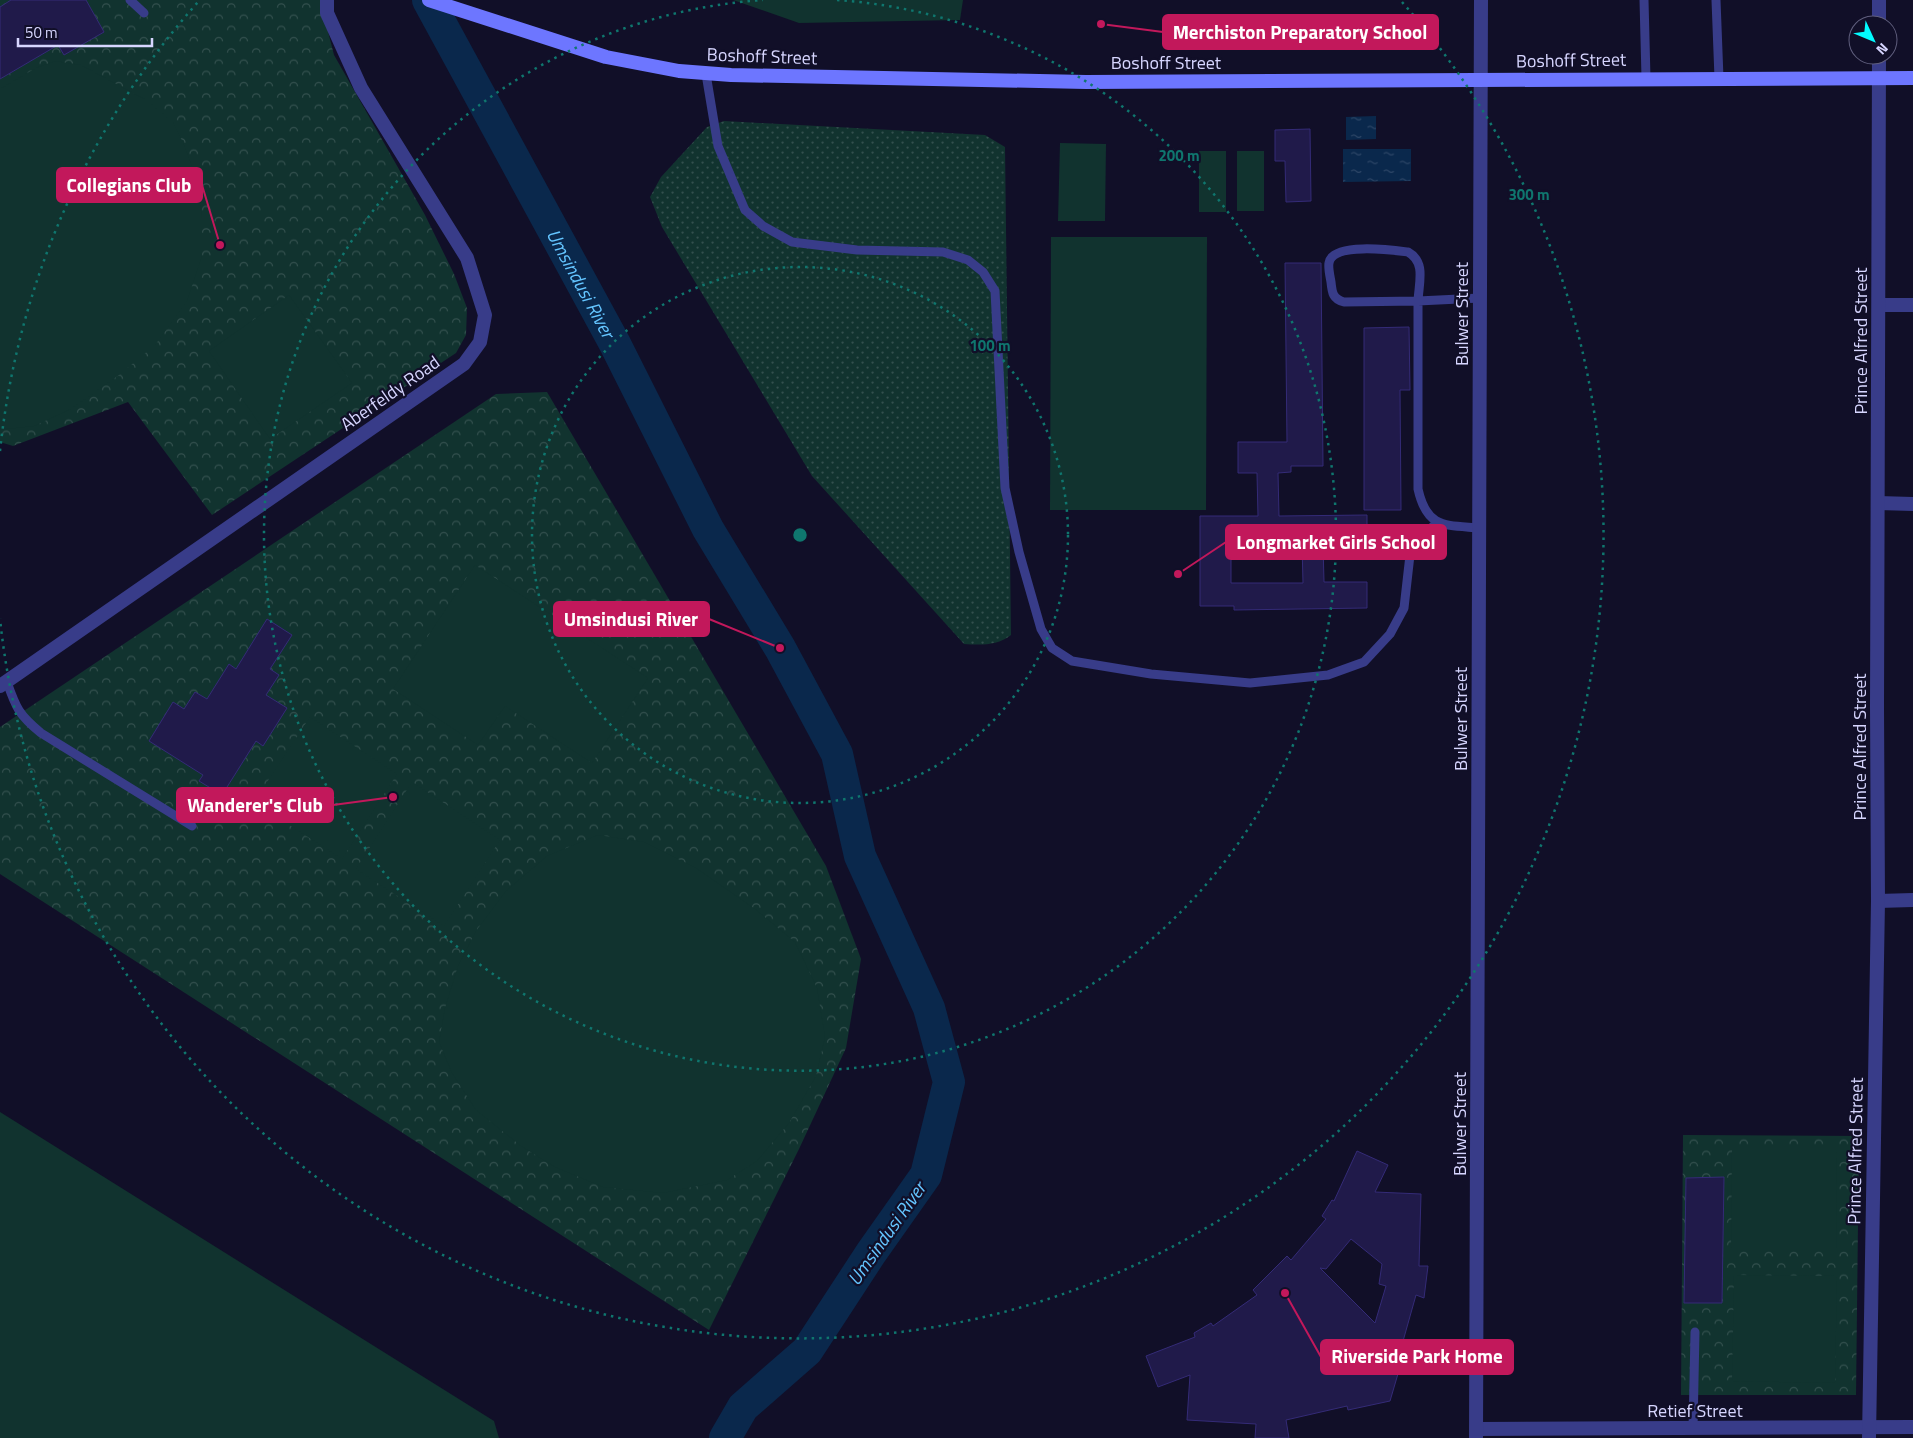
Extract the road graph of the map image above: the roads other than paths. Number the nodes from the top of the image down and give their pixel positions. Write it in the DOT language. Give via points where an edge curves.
graph roads {
  1 [pos="130,0"];
  2 [pos="327,0"];
  3 [pos="429,0"];
  4 [pos="1481,0"];
  5 [pos="1644,0"];
  6 [pos="1716,0"];
  7 [pos="1879,0"];
  8 [pos="144,13"];
  9 [pos="1879,15"];
  10 [pos="1879,65"];
  11 [pos="706,74"];
  12 [pos="1646,78"];
  13 [pos="1719,78"];
  14 [pos="1879,78"];
  15 [pos="1913,78"];
  16 [pos="1481,80"];
  17 [pos="1480,298"];
  18 [pos="1418,300"];
  19 [pos="1879,305"];
  20 [pos="1913,305"];
  21 [pos="1878,503"];
  22 [pos="1913,504"];
  23 [pos="1437,523"];
  24 [pos="1480,528"];
  25 [pos="4,684"];
  26 [pos="192,826"];
  27 [pos="1913,900"];
  28 [pos="1878,901"];
  29 [pos="1695,1332"];
  30 [pos="1913,1427"];
  31 [pos="1693,1430"];
  32 [pos="1870,1432"];
  33 [pos="1477,1434"];
  1 -- 8 [label="lane"];
  2 -- 25 [label="street, Aberfeldy Road" via="327,13 360,88 467,258 486,315 480,342 464,364"];
  3 -- 11 [label="main road, Boshoff Street" via="606,57"];
  4 -- 16 [label="street, Bulwer Street"];
  5 -- 12 [label="lane"];
  6 -- 13 [label="lane"];
  7 -- 9 [label="street"];
  10 -- 14 [label="street, Prince Alfred Street"];
  11 -- 16 [label="main road, Boshoff Street" via="1086,82"];
  11 -- 23 [label="lane" via="718,146 745,210 764,226 792,242 857,250 943,252 968,260 983,272 995,291 1005,488 1041,629 1052,648 1072,661 1151,674 1250,683 1328,675 1364,662 1390,634 1404,608 1410,555 1415,542"];
  12 -- 13 [label="main road, Boshoff Street"];
  12 -- 16 [label="main road, Boshoff Street"];
  13 -- 14 [label="main road, Boshoff Street"];
  14 -- 15 [label="main road, Boshoff Street"];
  14 -- 19 [label="street, Prince Alfred Street"];
  16 -- 17 [label="street, Bulwer Street"];
  17 -- 18 [label="lane"];
  17 -- 24 [label="street, Bulwer Street"];
  18 -- 18 [label="lane" via="1336,300 1332,293 1329,262 1333,255 1344,249 1408,252 1420,265"];
  18 -- 23 [label="lane" via="1418,489 1426,513"];
  19 -- 20 [label="street"];
  19 -- 21 [label="street, Prince Alfred Street"];
  21 -- 22 [label="street"];
  21 -- 28 [label="street, Prince Alfred Street"];
  23 -- 24 [label="lane"];
  24 -- 33 [label="street, Bulwer Street"];
  25 -- 26 [label="lane" via="23,717 41,733"];
  27 -- 28 [label="street"];
  28 -- 32 [label="street, Prince Alfred Street"];
  29 -- 31 [label="lane"];
  30 -- 32 [label="street, Retief Street"];
  31 -- 32 [label="street, Retief Street"];
  31 -- 33 [label="street, Retief Street"];
}
